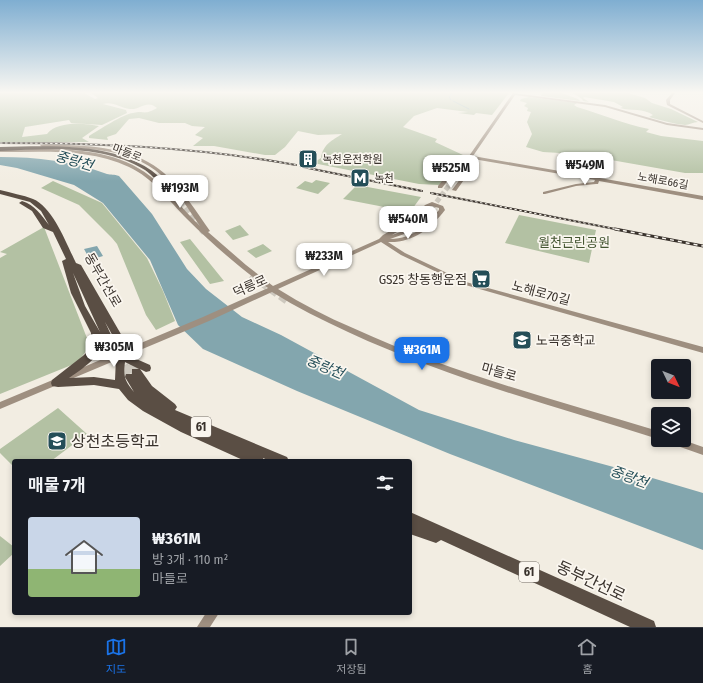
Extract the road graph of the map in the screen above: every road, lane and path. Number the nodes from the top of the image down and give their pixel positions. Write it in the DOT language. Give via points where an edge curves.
graph roads {
  1 [pos="495,122"];
  2 [pos="661,122"];
  3 [pos="703,129"];
  4 [pos="0,149"];
  5 [pos="28,149"];
  6 [pos="99,150"];
  7 [pos="469,158"];
  8 [pos="448,177"];
  9 [pos="462,180"];
  10 [pos="597,180"];
  11 [pos="440,187"];
  12 [pos="167,188"];
  13 [pos="454,190"];
  14 [pos="0,192"];
  15 [pos="545,193"];
  16 [pos="0,196"];
  17 [pos="181,197"];
  18 [pos="703,198"];
  19 [pos="170,199"];
  20 [pos="424,220"];
  21 [pos="55,230"];
  22 [pos="381,240"];
  23 [pos="217,243"];
  24 [pos="62,245"];
  25 [pos="274,290"];
  26 [pos="95,332"];
  27 [pos="117,336"];
  28 [pos="108,339"];
  29 [pos="703,350"];
  30 [pos="121,355"];
  31 [pos="133,375"];
  32 [pos="56,383"];
  33 [pos="0,406"];
  34 [pos="187,421"];
  35 [pos="651,434"];
  36 [pos="213,442"];
  37 [pos="249,446"];
  38 [pos="691,447"];
  39 [pos="703,451"];
  40 [pos="262,457"];
  41 [pos="272,459"];
  42 [pos="412,520"];
  43 [pos="412,528"];
  44 [pos="468,545"];
  45 [pos="601,605"];
  46 [pos="212,615"];
  47 [pos="204,627"];
  48 [pos="635,627"];
  49 [pos="648,627"];
  1 -- 7 [label="main road"];
  2 -- 3 [label="main road"];
  4 -- 5 [label="highway"];
  4 -- 6 [label="main road, 마들로" via="57,146"];
  4 -- 19 [label="main road, 마들로" via="76,153 122,162 141,171"];
  5 -- 6 [label="highway" via="54,147"];
  5 -- 12 [label="highway" via="79,150 121,158 147,169"];
  6 -- 17 [label="main road, 마들로" via="123,154 155,168"];
  7 -- 8 [label="main road" via="460,160"];
  7 -- 9 [label="main road" via="474,163"];
  7 -- 10 [label="main road, 노해로66길"];
  8 -- 9 [label="main road" via="453,181"];
  8 -- 11 [label="main road"];
  9 -- 13 [label="main road"];
  10 -- 15 [label="main road, 노해로66길" via="596,183"];
  10 -- 18 [label="main road, 노해로66길"];
  14 -- 21 [label="highway, 동부간선로" via="23,197 38,205 44,210"];
  16 -- 21 [label="highway" via="30,207 46,226"];
  17 -- 19 [label="main road" via="177,200"];
  17 -- 23 [label="main road, 마들로"];
  19 -- 23 [label="main road, 마들로"];
  20 -- 22 [label="main road, 덕릉로" via="408,230"];
  21 -- 24 [label="highway, 동부간선로"];
  22 -- 22 [label="main road" via="398,242 413,236 434,220 442,210 441,207 432,204 427,206 415,219"];
  22 -- 25 [label="main road, 덕릉로"];
  22 -- 29 [label="main road, 노해로70길" via="403,254 464,283"];
  23 -- 25 [label="main road, 마들로"];
  24 -- 26 [label="highway" via="67,271"];
  24 -- 27 [label="highway, 동부간선로" via="86,280"];
  24 -- 28 [label="highway, 동부간선로"];
  25 -- 30 [label="main road, 덕릉로"];
  25 -- 35 [label="main road, 마들로" via="358,334 417,359"];
  26 -- 30 [label="highway" via="106,346"];
  26 -- 32 [label="highway" via="96,349"];
  30 -- 31 [label="highway"];
  30 -- 31 [label="highway" via="120,374"];
  30 -- 32 [label="main road, 덕릉로"];
  31 -- 32 [label="highway"];
  31 -- 34 [label="highway, 61" via="143,396"];
  31 -- 36 [label="highway" via="139,402 158,415"];
  31 -- 37 [label="highway, 61" via="166,404"];
  32 -- 33 [label="main road, 덕릉로"];
  34 -- 36 [label="highway"];
  34 -- 37 [label="highway, 61"];
  36 -- 40 [label="highway"];
  37 -- 40 [label="highway, 61"];
  38 -- 39 [label="main road"];
  40 -- 41 [label="highway, 61"];
  42 -- 44 [label="highway, 동부간선로 / 61"];
  43 -- 44 [label="highway"];
  44 -- 45 [label="highway, 동부간선로 / 61"];
  45 -- 48 [label="highway"];
  45 -- 49 [label="highway, 동부간선로 / 61"];
  46 -- 47 [label="main road"];
}
